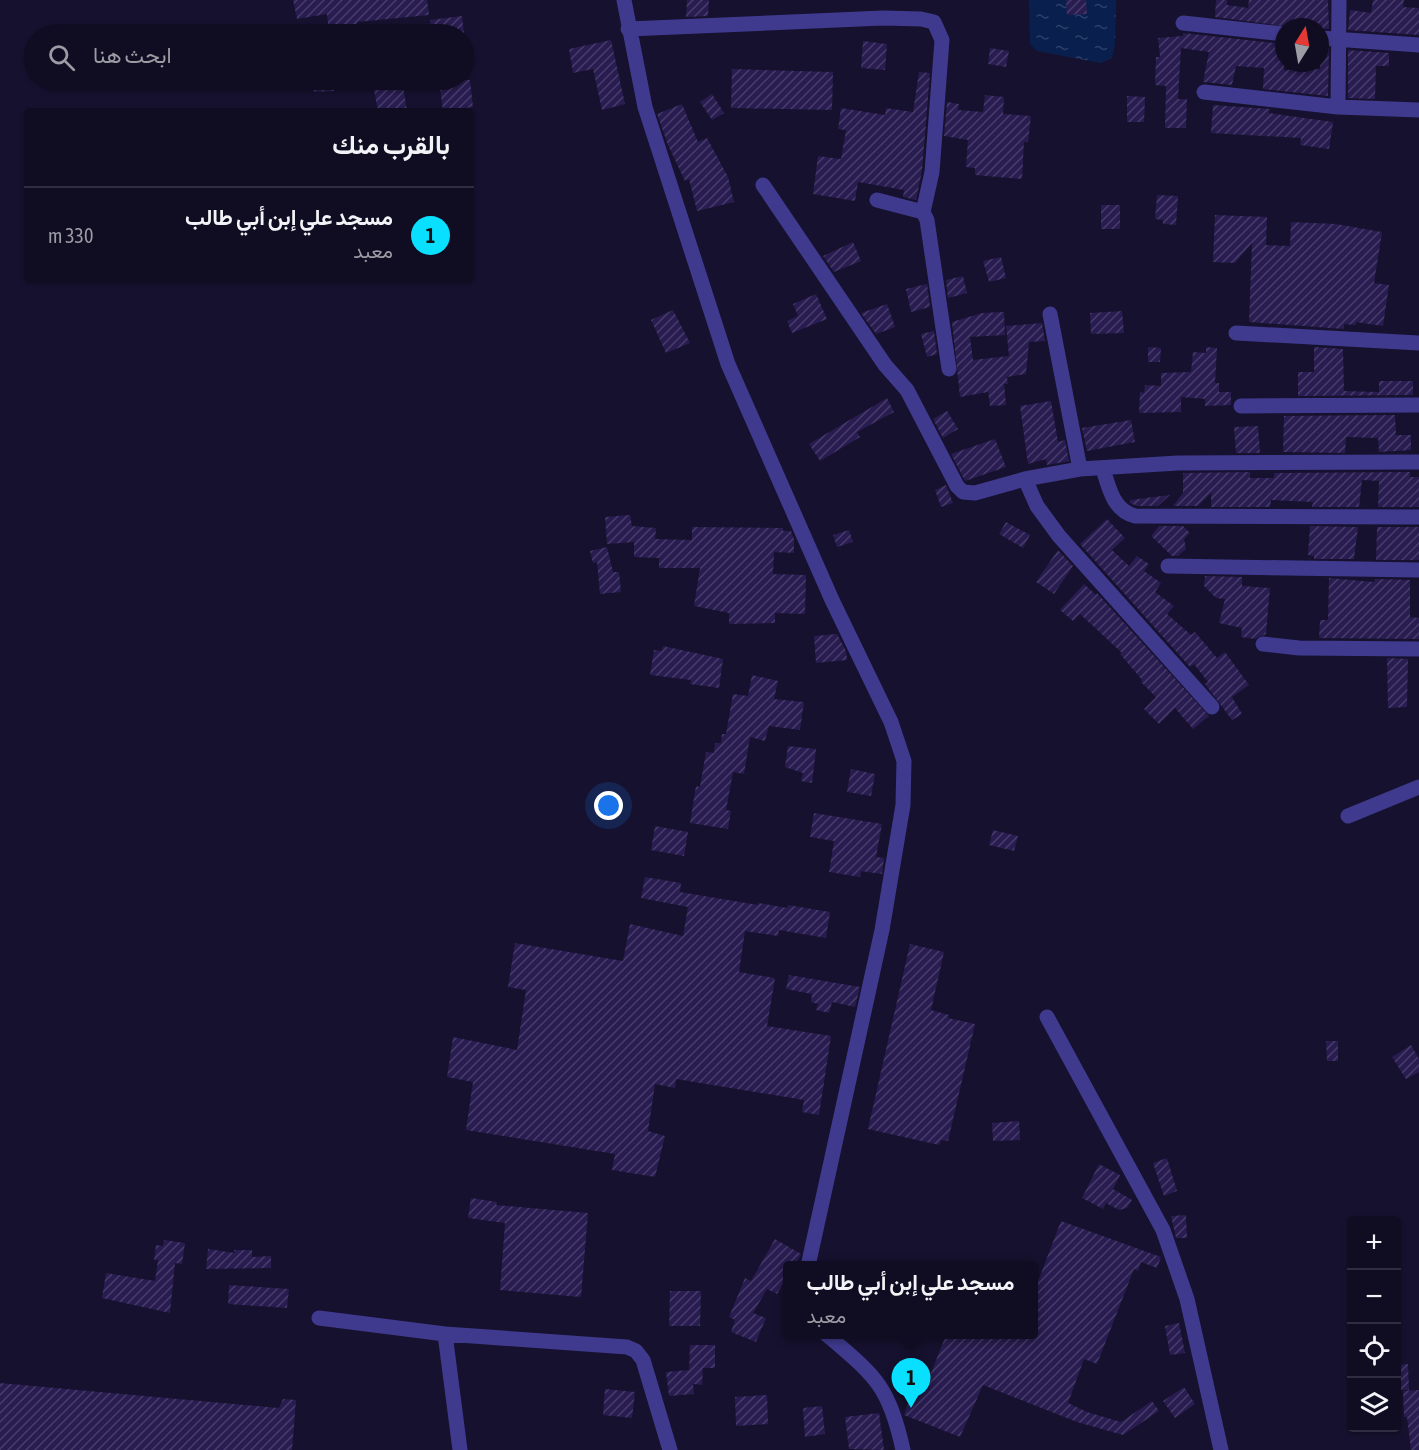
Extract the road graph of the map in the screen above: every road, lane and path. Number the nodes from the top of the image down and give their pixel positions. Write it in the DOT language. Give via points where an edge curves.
graph roads {
  1 [pos="624,0"];
  2 [pos="1339,0"];
  3 [pos="1183,23"];
  4 [pos="628,29"];
  5 [pos="1275,33"];
  6 [pos="1329,39"];
  7 [pos="1337,40"];
  8 [pos="1419,45"];
  9 [pos="1204,92"];
  10 [pos="1338,106"];
  11 [pos="1419,110"];
  12 [pos="763,185"];
  13 [pos="877,200"];
  14 [pos="923,212"];
  15 [pos="1050,314"];
  16 [pos="1236,333"];
  17 [pos="1419,343"];
  18 [pos="949,369"];
  19 [pos="1419,405"];
  20 [pos="1241,406"];
  21 [pos="1419,462"];
  22 [pos="1080,469"];
  23 [pos="1103,470"];
  24 [pos="1025,478"];
  25 [pos="1419,517"];
  26 [pos="1168,566"];
  27 [pos="1419,570"];
  28 [pos="1263,644"];
  29 [pos="1419,649"];
  30 [pos="1212,707"];
  31 [pos="1419,787"];
  32 [pos="1348,816"];
  33 [pos="1047,1017"];
  34 [pos="809,1261"];
  35 [pos="319,1318"];
  36 [pos="445,1334"];
  37 [pos="831,1339"];
  38 [pos="460,1450"];
  39 [pos="670,1450"];
  40 [pos="903,1450"];
  41 [pos="1221,1450"];
  1 -- 4 [label="street"];
  2 -- 7 [label="street"];
  3 -- 5 [label="street"];
  4 -- 14 [label="street" via="883,18 934,22 942,40 932,172"];
  4 -- 34 [label="street" via="645,107 728,364 832,600 891,722 904,761 903,805 882,930"];
  6 -- 7 [label="street"];
  7 -- 8 [label="street"];
  7 -- 10 [label="street"];
  9 -- 10 [label="street"];
  10 -- 11 [label="street"];
  12 -- 24 [label="street" via="885,364 907,390 957,486 963,492 975,493"];
  13 -- 14 [label="street"];
  14 -- 18 [label="street"];
  15 -- 22 [label="street"];
  16 -- 17 [label="street"];
  19 -- 20 [label="street"];
  21 -- 23 [label="street" via="1178,463"];
  22 -- 23 [label="street"];
  22 -- 24 [label="street"];
  23 -- 25 [label="street" via="1116,504 1124,513 1135,516"];
  24 -- 30 [label="street" via="1037,506 1059,536"];
  26 -- 27 [label="street"];
  28 -- 29 [label="street"];
  31 -- 32 [label="street"];
  33 -- 41 [label="street" via="1163,1230 1187,1299"];
  35 -- 36 [label="street"];
  36 -- 38 [label="street"];
  36 -- 39 [label="street" via="627,1347 636,1351 643,1360"];
  37 -- 40 [label="street" via="874,1376 885,1392"];
}
